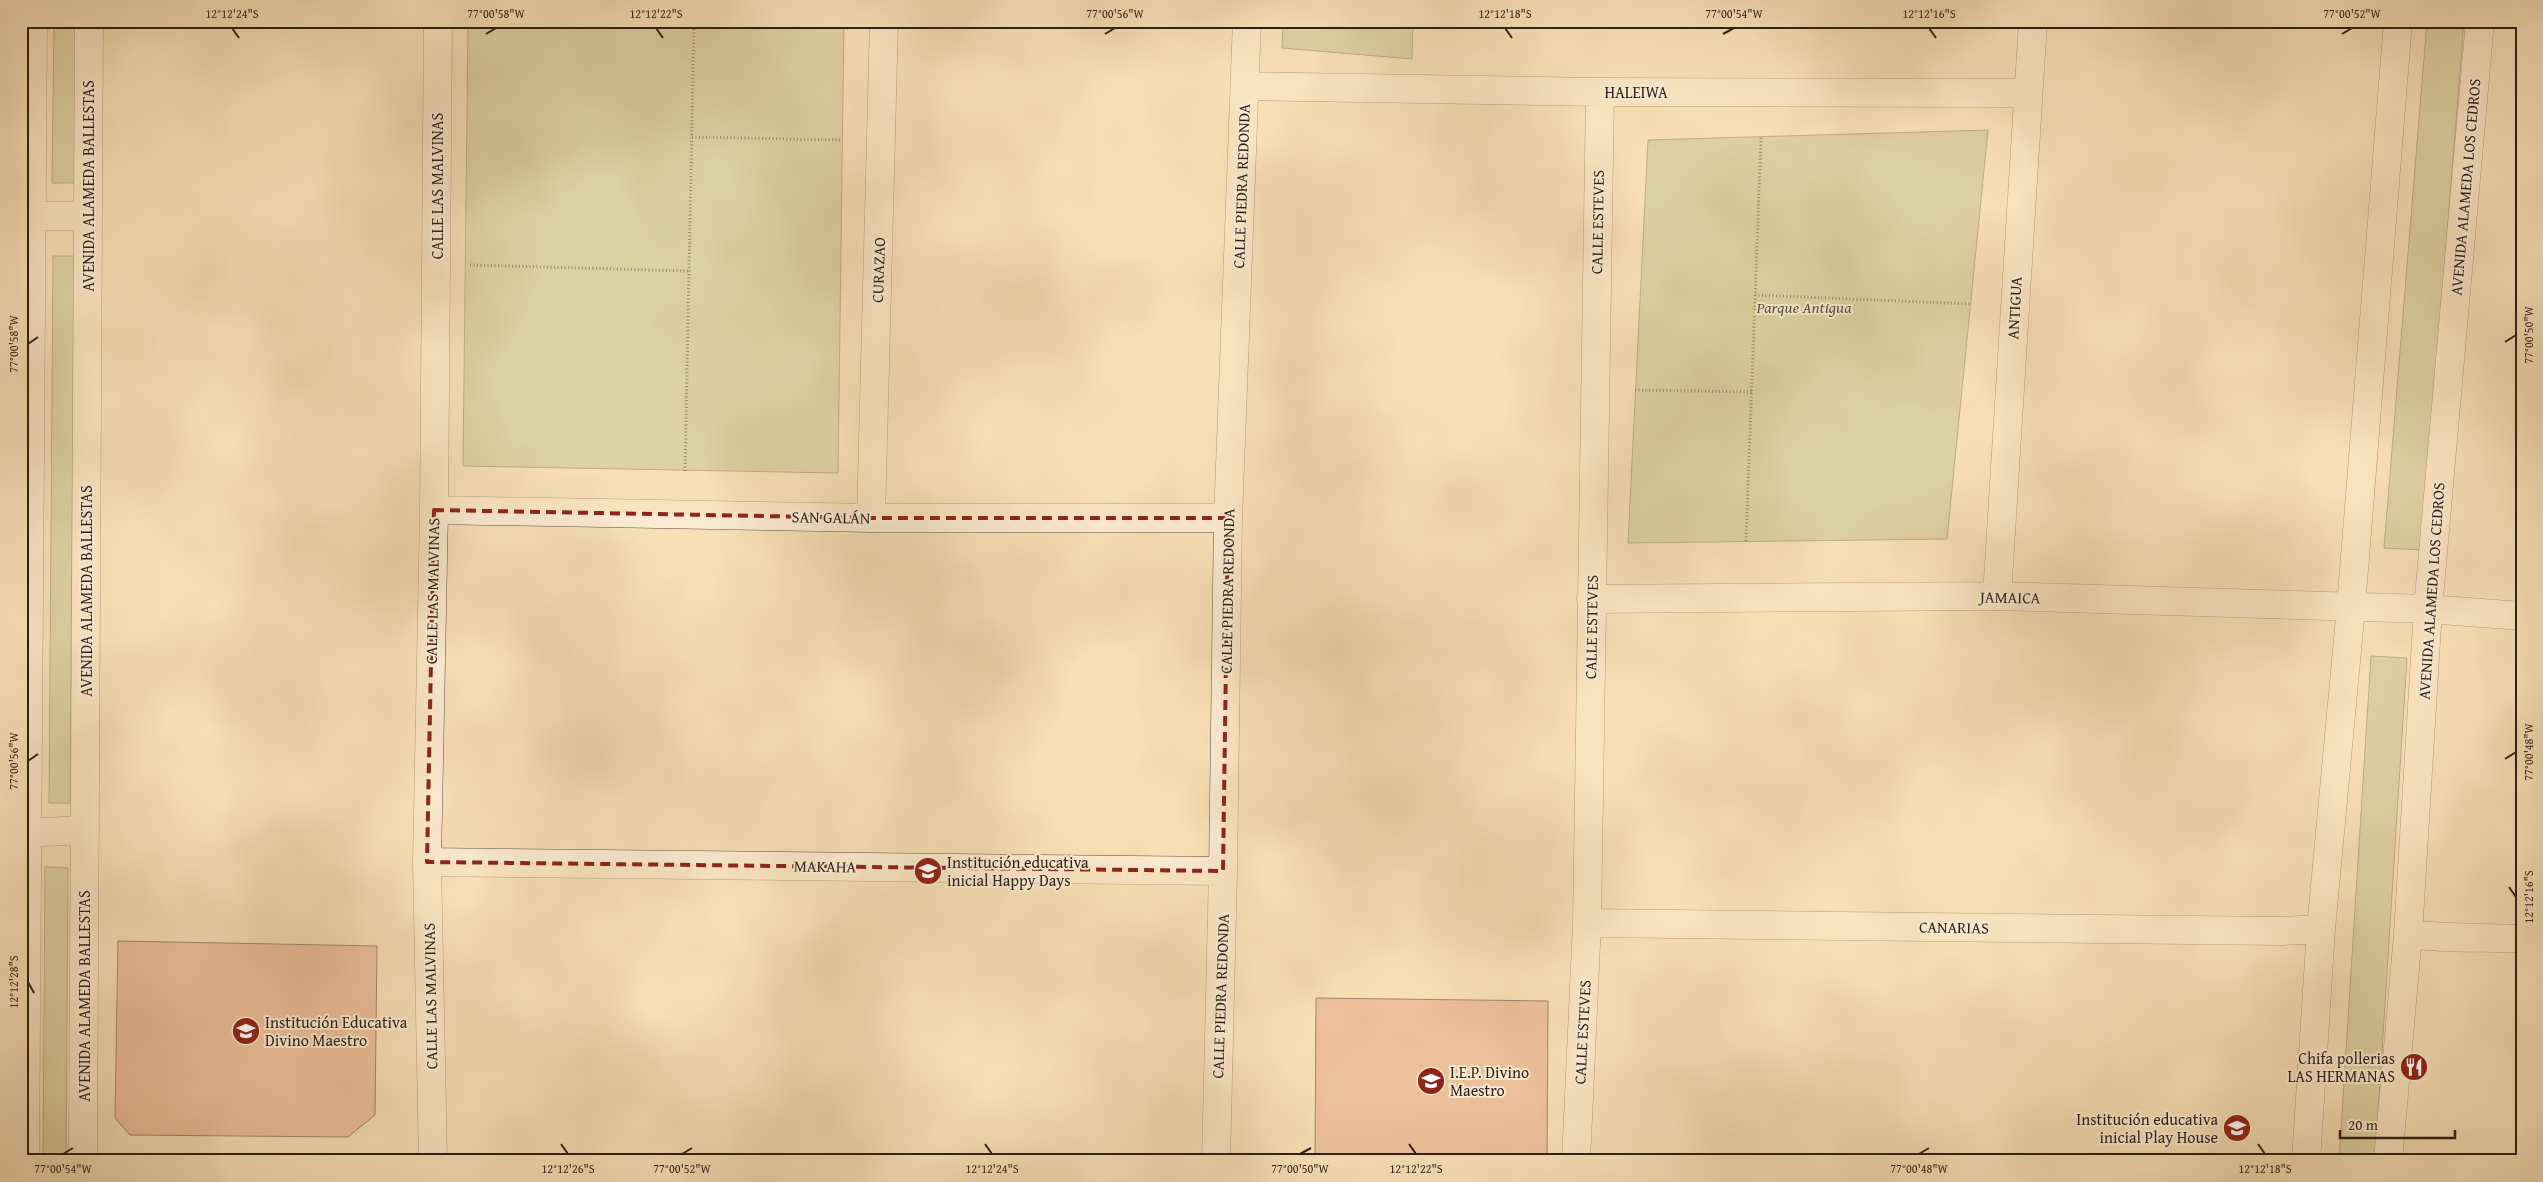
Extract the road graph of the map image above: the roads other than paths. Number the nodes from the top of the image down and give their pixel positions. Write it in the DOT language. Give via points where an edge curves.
graph roads {
  1 [pos="33,21"];
  2 [pos="89,21"];
  3 [pos="438,21"];
  4 [pos="884,21"];
  5 [pos="1247,21"];
  6 [pos="2033,21"];
  7 [pos="2398,21"];
  8 [pos="2480,21"];
  9 [pos="1245,86"];
  10 [pos="1600,92"];
  11 [pos="2027,93"];
  12 [pos="26,216"];
  13 [pos="88,216"];
  14 [pos="434,510"];
  15 [pos="871,518"];
  16 [pos="1228,518"];
  17 [pos="25,523"];
  18 [pos="1997,596"];
  19 [pos="1591,599"];
  20 [pos="2352,607"];
  21 [pos="2428,609"];
  22 [pos="2522,616"];
  23 [pos="85,830"];
  24 [pos="25,833"];
  25 [pos="427,862"];
  26 [pos="1223,870"];
  27 [pos="1587,923"];
  28 [pos="2321,929"];
  29 [pos="2408,934"];
  30 [pos="2522,939"];
  31 [pos="25,1161"];
  32 [pos="83,1161"];
  33 [pos="434,1161"];
  34 [pos="1216,1161"];
  35 [pos="1576,1161"];
  36 [pos="2306,1161"];
  37 [pos="2388,1161"];
  1 -- 12 [label="street"];
  2 -- 13 [label="street, AVENIDA ALAMEDA BALLESTAS"];
  3 -- 14 [label="street, CALLE LAS MALVINAS"];
  4 -- 15 [label="street, CURAZAO"];
  5 -- 9 [label="street, CALLE PIEDRA REDONDA"];
  6 -- 11 [label="street, ANTIGUA"];
  7 -- 20 [label="street"];
  8 -- 21 [label="street, AVENIDA ALAMEDA LOS CEDROS"];
  9 -- 10 [label="street, HALEIWA"];
  9 -- 16 [label="street, CALLE PIEDRA REDONDA"];
  10 -- 11 [label="street, HALEIWA"];
  10 -- 19 [label="street, CALLE ESTEVES"];
  11 -- 18 [label="street, ANTIGUA"];
  12 -- 13 [label="street"];
  12 -- 17 [label="street"];
  13 -- 23 [label="street, AVENIDA ALAMEDA BALLESTAS"];
  14 -- 15 [label="street, SAN GALÁN"];
  14 -- 25 [label="street, CALLE LAS MALVINAS"];
  15 -- 16 [label="street, SAN GALÁN"];
  16 -- 26 [label="street, CALLE PIEDRA REDONDA"];
  17 -- 24 [label="street"];
  18 -- 19 [label="street, JAMAICA"];
  18 -- 20 [label="street, JAMAICA"];
  19 -- 27 [label="street, CALLE ESTEVES"];
  20 -- 21 [label="street, JAMAICA"];
  20 -- 28 [label="street"];
  21 -- 22 [label="street, JAMAICA"];
  21 -- 29 [label="street, AVENIDA ALAMEDA LOS CEDROS"];
  23 -- 24 [label="street"];
  23 -- 32 [label="street, AVENIDA ALAMEDA BALLESTAS"];
  24 -- 31 [label="street"];
  25 -- 26 [label="street, MAKAHA"];
  25 -- 33 [label="street, CALLE LAS MALVINAS"];
  26 -- 34 [label="street, CALLE PIEDRA REDONDA"];
  27 -- 28 [label="street, CANARIAS"];
  27 -- 35 [label="street, CALLE ESTEVES"];
  28 -- 36 [label="street"];
  29 -- 30 [label="street" via="2441,938"];
  29 -- 37 [label="street, AVENIDA ALAMEDA LOS CEDROS"];
}
